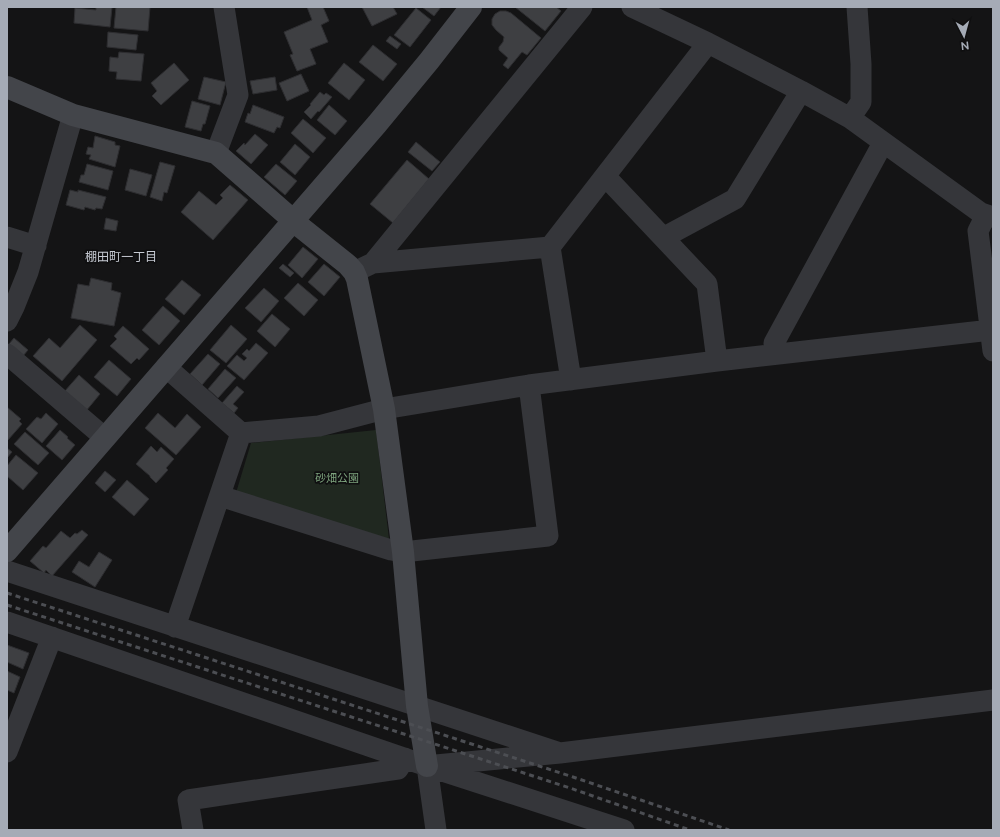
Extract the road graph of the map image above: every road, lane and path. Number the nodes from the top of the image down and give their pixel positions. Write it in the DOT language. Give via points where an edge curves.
graph roads {
  1 [pos="224,7"];
  2 [pos="471,7"];
  3 [pos="582,7"];
  4 [pos="632,7"];
  5 [pos="857,7"];
  6 [pos="708,44"];
  7 [pos="7,87"];
  8 [pos="801,91"];
  9 [pos="73,115"];
  10 [pos="850,118"];
  11 [pos="883,142"];
  12 [pos="216,153"];
  13 [pos="605,176"];
  14 [pos="989,216"];
  15 [pos="294,220"];
  16 [pos="7,236"];
  17 [pos="665,239"];
  18 [pos="36,246"];
  19 [pos="550,247"];
  20 [pos="373,263"];
  21 [pos="354,272"];
  22 [pos="7,320"];
  23 [pos="990,330"];
  24 [pos="993,351"];
  25 [pos="7,354"];
  26 [pos="775,354"];
  27 [pos="717,361"];
  28 [pos="166,367"];
  29 [pos="571,380"];
  30 [pos="529,385"];
  31 [pos="384,409"];
  32 [pos="241,433"];
  33 [pos="105,438"];
  34 [pos="220,496"];
  35 [pos="7,550"];
  36 [pos="403,552"];
  37 [pos="7,571"];
  38 [pos="7,622"];
  39 [pos="175,627"];
  40 [pos="52,637"];
  41 [pos="993,700"];
  42 [pos="417,706"];
  43 [pos="7,752"];
  44 [pos="560,753"];
  45 [pos="405,758"];
  46 [pos="427,766"];
  47 [pos="193,830"];
  48 [pos="436,830"];
  49 [pos="624,830"];
  1 -- 12 [label="street" via="238,95"];
  2 -- 15 [label="street" via="377,124"];
  3 -- 20 [label="street"];
  4 -- 6 [label="street"];
  5 -- 10 [label="street" via="861,102"];
  6 -- 8 [label="street"];
  6 -- 13 [label="street"];
  7 -- 9 [label="street"];
  8 -- 10 [label="street"];
  8 -- 17 [label="street" via="735,199"];
  9 -- 12 [label="street"];
  9 -- 18 [label="street"];
  10 -- 11 [label="street"];
  11 -- 14 [label="street" via="981,213"];
  11 -- 26 [label="street" via="774,343"];
  12 -- 15 [label="street"];
  13 -- 17 [label="street"];
  13 -- 19 [label="street"];
  14 -- 23 [label="street" via="978,231"];
  15 -- 21 [label="street"];
  15 -- 28 [label="street"];
  16 -- 18 [label="street"];
  17 -- 27 [label="street" via="707,284"];
  18 -- 22 [label="street" via="28,272"];
  19 -- 20 [label="street"];
  19 -- 29 [label="street"];
  20 -- 21 [label="street"];
  21 -- 31 [label="street"];
  23 -- 24 [label="street"];
  23 -- 26 [label="street"];
  25 -- 33 [label="street"];
  26 -- 27 [label="street"];
  27 -- 29 [label="street"];
  28 -- 32 [label="street"];
  28 -- 33 [label="street"];
  29 -- 30 [label="street"];
  30 -- 31 [label="street"];
  30 -- 36 [label="street" via="548,536"];
  31 -- 32 [label="street" via="319,426"];
  31 -- 36 [label="street"];
  32 -- 34 [label="street"];
  33 -- 35 [label="street"];
  34 -- 36 [label="street"];
  34 -- 39 [label="street"];
  36 -- 42 [label="street"];
  37 -- 39 [label="street"];
  38 -- 40 [label="street"];
  39 -- 42 [label="street"];
  40 -- 43 [label="street"];
  40 -- 45 [label="street"];
  41 -- 44 [label="street"];
  42 -- 44 [label="street"];
  42 -- 46 [label="street"];
  44 -- 46 [label="street"];
  45 -- 46 [label="street"];
  45 -- 47 [label="street" via="398,769 188,800"];
  46 -- 48 [label="street"];
  46 -- 49 [label="street"];
}
